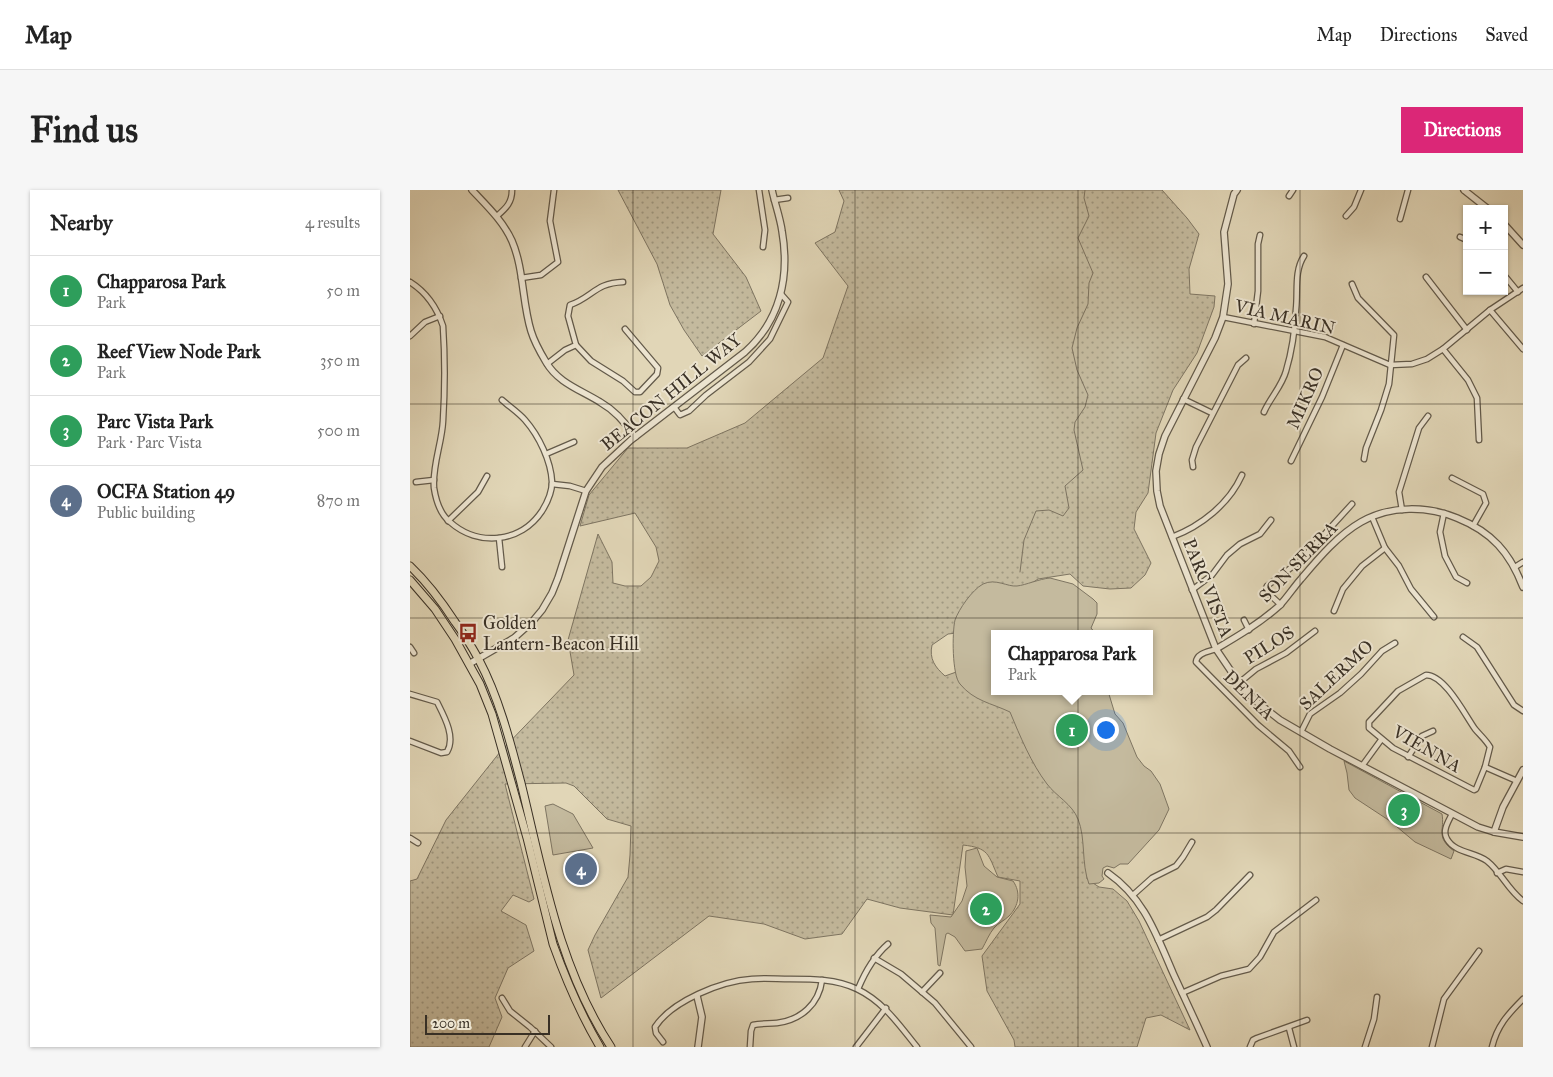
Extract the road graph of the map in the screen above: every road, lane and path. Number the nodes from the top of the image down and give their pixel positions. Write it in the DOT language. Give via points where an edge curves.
graph roads {
  1 [pos="472,190"];
  2 [pos="512,190"];
  3 [pos="554,190"];
  4 [pos="759,190"];
  5 [pos="772,190"];
  6 [pos="1238,190"];
  7 [pos="1293,190"];
  8 [pos="1361,190"];
  9 [pos="1408,190"];
  10 [pos="1464,190"];
  11 [pos="1289,196"];
  12 [pos="788,198"];
  13 [pos="774,200"];
  14 [pos="1483,205"];
  15 [pos="497,216"];
  16 [pos="1346,216"];
  17 [pos="1400,219"];
  18 [pos="1508,228"];
  19 [pos="1260,234"];
  20 [pos="1460,237"];
  21 [pos="1463,238"];
  22 [pos="1522,243"];
  23 [pos="763,247"];
  24 [pos="1304,256"];
  25 [pos="1426,277"];
  26 [pos="521,278"];
  27 [pos="1508,280"];
  28 [pos="410,282"];
  29 [pos="623,282"];
  30 [pos="1352,284"];
  31 [pos="1523,288"];
  32 [pos="1518,292"];
  33 [pos="780,294"];
  34 [pos="1490,310"];
  35 [pos="440,316"];
  36 [pos="1223,317"];
  37 [pos="1254,324"];
  38 [pos="625,329"];
  39 [pos="1467,330"];
  40 [pos="1294,331"];
  41 [pos="410,336"];
  42 [pos="576,345"];
  43 [pos="1343,345"];
  44 [pos="1443,349"];
  45 [pos="1523,349"];
  46 [pos="1246,358"];
  47 [pos="547,364"];
  48 [pos="1390,365"];
  49 [pos="1183,399"];
  50 [pos="502,400"];
  51 [pos="674,407"];
  52 [pos="1264,412"];
  53 [pos="1212,413"];
  54 [pos="1428,416"];
  55 [pos="635,436"];
  56 [pos="1479,440"];
  57 [pos="574,442"];
  58 [pos="546,454"];
  59 [pos="1364,459"];
  60 [pos="1291,461"];
  61 [pos="1194,467"];
  62 [pos="1242,475"];
  63 [pos="487,476"];
  64 [pos="1452,478"];
  65 [pos="434,480"];
  66 [pos="416,482"];
  67 [pos="552,484"];
  68 [pos="586,492"];
  69 [pos="1352,504"];
  70 [pos="1402,510"];
  71 [pos="1444,512"];
  72 [pos="1372,517"];
  73 [pos="1271,520"];
  74 [pos="448,521"];
  75 [pos="1473,526"];
  76 [pos="1172,537"];
  77 [pos="499,538"];
  78 [pos="1385,548"];
  79 [pos="1523,562"];
  80 [pos="410,566"];
  81 [pos="502,567"];
  82 [pos="1516,567"];
  83 [pos="410,580"];
  84 [pos="1467,584"];
  85 [pos="1523,587"];
  86 [pos="1192,590"];
  87 [pos="1281,605"];
  88 [pos="1334,611"];
  89 [pos="1434,617"];
  90 [pos="1244,620"];
  91 [pos="1249,630"];
  92 [pos="1315,631"];
  93 [pos="1463,638"];
  94 [pos="1395,643"];
  95 [pos="410,647"];
  96 [pos="1216,649"];
  97 [pos="414,653"];
  98 [pos="479,659"];
  99 [pos="469,664"];
  100 [pos="1239,683"];
  101 [pos="410,694"];
  102 [pos="1523,711"];
  103 [pos="1433,731"];
  104 [pos="1301,732"];
  105 [pos="1381,740"];
  106 [pos="410,741"];
  107 [pos="1408,756"];
  108 [pos="1362,766"];
  109 [pos="1485,766"];
  110 [pos="1300,767"];
  111 [pos="1523,770"];
  112 [pos="1517,781"];
  113 [pos="1452,814"];
  114 [pos="1494,832"];
  115 [pos="1523,837"];
  116 [pos="410,838"];
  117 [pos="1192,842"];
  118 [pos="418,843"];
  119 [pos="1523,872"];
  120 [pos="1108,873"];
  121 [pos="1497,873"];
  122 [pos="1250,875"];
  123 [pos="1133,895"];
  124 [pos="1316,900"];
  125 [pos="1523,901"];
  126 [pos="1158,940"];
  127 [pos="888,944"];
  128 [pos="1479,951"];
  129 [pos="874,958"];
  130 [pos="940,973"];
  131 [pos="822,980"];
  132 [pos="858,989"];
  133 [pos="922,992"];
  134 [pos="1182,993"];
  135 [pos="697,996"];
  136 [pos="1377,997"];
  137 [pos="502,998"];
  138 [pos="1523,999"];
  139 [pos="886,1008"];
  140 [pos="1307,1020"];
  141 [pos="1289,1028"];
  142 [pos="535,1031"];
  143 [pos="663,1042"];
  144 [pos="525,1047"];
  145 [pos="551,1047"];
  146 [pos="600,1047"];
  147 [pos="611,1047"];
  148 [pos="698,1047"];
  149 [pos="750,1047"];
  150 [pos="856,1047"];
  151 [pos="917,1047"];
  152 [pos="971,1047"];
  153 [pos="1207,1047"];
  154 [pos="1250,1047"];
  155 [pos="1294,1047"];
  156 [pos="1364,1047"];
  157 [pos="1432,1047"];
  158 [pos="1492,1047"];
  1 -- 15 [label="street"];
  2 -- 15 [label="street" via="508,206"];
  3 -- 26 [label="street" via="550,221 558,262 540,275"];
  4 -- 23 [label="street" via="765,230"];
  5 -- 13 [label="street, BEACON HILL WAY"];
  6 -- 36 [label="street, PARC VISTA" via="1234,194 1224,232 1228,284"];
  7 -- 11 [label="street"];
  8 -- 16 [label="street"];
  9 -- 17 [label="street"];
  10 -- 14 [label="street"];
  12 -- 13 [label="street"];
  13 -- 33 [label="street, BEACON HILL WAY" via="784,245 784,277"];
  15 -- 26 [label="street" via="512,241"];
  18 -- 22 [label="street"];
  19 -- 37 [label="street"];
  20 -- 21 [label="street"];
  24 -- 40 [label="street" via="1299,262 1297,276"];
  25 -- 39 [label="street"];
  26 -- 47 [label="street" via="531,333"];
  27 -- 32 [label="street"];
  28 -- 35 [label="street" via="428,297"];
  29 -- 42 [label="street" via="602,286 568,307 570,329"];
  30 -- 48 [label="street" via="1358,298 1394,335"];
  31 -- 32 [label="street, VIA MARIN"];
  32 -- 34 [label="street, VIA MARIN"];
  33 -- 51 [label="street, BEACON HILL WAY" via="769,323 758,340"];
  33 -- 51 [label="street" via="788,302 770,339 749,362 690,411 680,415"];
  34 -- 39 [label="street, VIA MARIN"];
  34 -- 45 [label="street"];
  35 -- 41 [label="street" via="425,322"];
  35 -- 65 [label="street" via="444,344 443,421"];
  36 -- 37 [label="street, VIA MARIN"];
  36 -- 49 [label="street, PARC VISTA"];
  37 -- 40 [label="street, VIA MARIN"];
  38 -- 42 [label="street" via="658,368 657,374 640,392 635,392 590,360"];
  39 -- 44 [label="street, VIA MARIN"];
  40 -- 43 [label="street, VIA MARIN" via="1325,337"];
  40 -- 52 [label="street" via="1286,372"];
  42 -- 47 [label="street"];
  43 -- 48 [label="street, VIA MARIN"];
  43 -- 60 [label="street, MIKRO"];
  44 -- 48 [label="street, VIA MARIN" via="1412,364"];
  44 -- 56 [label="street" via="1468,380 1477,398"];
  46 -- 53 [label="street" via="1238,365"];
  47 -- 55 [label="street" via="573,388 617,414"];
  48 -- 59 [label="street" via="1389,384"];
  49 -- 53 [label="street"];
  49 -- 76 [label="street, PARC VISTA" via="1165,436 1156,471 1160,506"];
  50 -- 58 [label="street" via="525,420"];
  51 -- 55 [label="street, BEACON HILL WAY"];
  53 -- 61 [label="street" via="1193,453"];
  54 -- 70 [label="street" via="1419,428 1399,492"];
  55 -- 68 [label="street, BEACON HILL WAY" via="602,467"];
  57 -- 58 [label="street"];
  58 -- 67 [label="street"];
  62 -- 76 [label="street" via="1226,501 1193,527"];
  63 -- 74 [label="street" via="478,492"];
  64 -- 75 [label="street" via="1483,494 1486,503"];
  65 -- 66 [label="street"];
  65 -- 74 [label="street" via="438,506"];
  67 -- 68 [label="street"];
  67 -- 77 [label="street" via="546,504 537,518 516,534"];
  68 -- 98 [label="street, BEACON HILL WAY" via="547,602 520,633"];
  69 -- 87 [label="street" via="1300,561 1267,586 1268,592"];
  70 -- 71 [label="street, SON SERRA"];
  70 -- 72 [label="street, SON SERRA"];
  71 -- 75 [label="street, SON SERRA"];
  71 -- 84 [label="street" via="1440,532 1445,556 1456,576"];
  72 -- 78 [label="street"];
  72 -- 87 [label="street, SON SERRA" via="1345,533 1325,552"];
  73 -- 86 [label="street" via="1260,534 1240,544 1212,575"];
  74 -- 77 [label="street" via="474,537"];
  75 -- 82 [label="street, SON SERRA" via="1488,534"];
  76 -- 86 [label="street, PARC VISTA"];
  77 -- 81 [label="street"];
  78 -- 88 [label="street" via="1362,566 1343,589"];
  78 -- 89 [label="street" via="1411,589"];
  79 -- 82 [label="street"];
  80 -- 98 [label="main road" via="442,602"];
  82 -- 85 [label="street, SON SERRA"];
  83 -- 99 [label="main road" via="445,623"];
  86 -- 96 [label="street, PARC VISTA"];
  87 -- 91 [label="street, SON SERRA"];
  90 -- 91 [label="street"];
  91 -- 96 [label="street, SON SERRA"];
  92 -- 100 [label="street, PILOS" via="1286,654 1256,669"];
  93 -- 102 [label="street" via="1477,646 1514,705"];
  94 -- 104 [label="street, SALERMO" via="1382,651 1340,693 1310,714"];
  95 -- 97 [label="street"];
  96 -- 100 [label="street, PARC VISTA"];
  96 -- 110 [label="street, DENIA" via="1199,654 1196,662 1250,718 1290,751"];
  98 -- 99 [label="street, BEACON HILL WAY"];
  98 -- 147 [label="main road" via="498,703 512,749 563,946 583,998"];
  99 -- 146 [label="main road" via="486,699 502,747 557,956"];
  100 -- 104 [label="street, PARC VISTA" via="1258,704"];
  101 -- 106 [label="street" via="437,702 448,725 450,746 447,752 441,752"];
  103 -- 107 [label="street" via="1422,736"];
  104 -- 108 [label="street, PARC VISTA"];
  105 -- 107 [label="street, VIENNA"];
  105 -- 108 [label="street"];
  105 -- 109 [label="street, VIENNA" via="1369,725 1398,691 1430,675 1451,692 1490,746"];
  107 -- 109 [label="street, VIENNA" via="1471,790 1476,789"];
  108 -- 113 [label="street, PARC VISTA"];
  109 -- 112 [label="street"];
  111 -- 112 [label="street"];
  112 -- 114 [label="street"];
  113 -- 114 [label="street, PARC VISTA"];
  113 -- 121 [label="street" via="1445,829 1446,838 1452,846 1480,856"];
  114 -- 115 [label="street, PARC VISTA"];
  116 -- 118 [label="street"];
  117 -- 123 [label="street" via="1176,866 1152,878"];
  119 -- 121 [label="street" via="1506,869"];
  120 -- 123 [label="street"];
  121 -- 125 [label="street"];
  122 -- 126 [label="street" via="1207,917"];
  123 -- 126 [label="street"];
  124 -- 134 [label="street" via="1274,932 1249,969 1221,976"];
  126 -- 134 [label="street"];
  127 -- 129 [label="street"];
  128 -- 157 [label="street" via="1444,999"];
  129 -- 132 [label="street"];
  129 -- 133 [label="street" via="901,974"];
  130 -- 133 [label="street"];
  131 -- 132 [label="street"];
  131 -- 135 [label="street" via="751,979"];
  131 -- 149 [label="street" via="819,994 804,1013 786,1022 753,1025"];
  132 -- 139 [label="street"];
  133 -- 152 [label="street"];
  134 -- 153 [label="street"];
  135 -- 143 [label="street" via="673,1008 655,1027"];
  135 -- 148 [label="street" via="702,1017"];
  136 -- 156 [label="street" via="1374,1019"];
  137 -- 142 [label="street" via="510,1011"];
  138 -- 158 [label="street" via="1502,1021"];
  139 -- 150 [label="street"];
  139 -- 151 [label="street"];
  140 -- 141 [label="street"];
  141 -- 154 [label="street" via="1252,1040"];
  141 -- 155 [label="street"];
  142 -- 144 [label="street"];
  142 -- 145 [label="street"];
}
